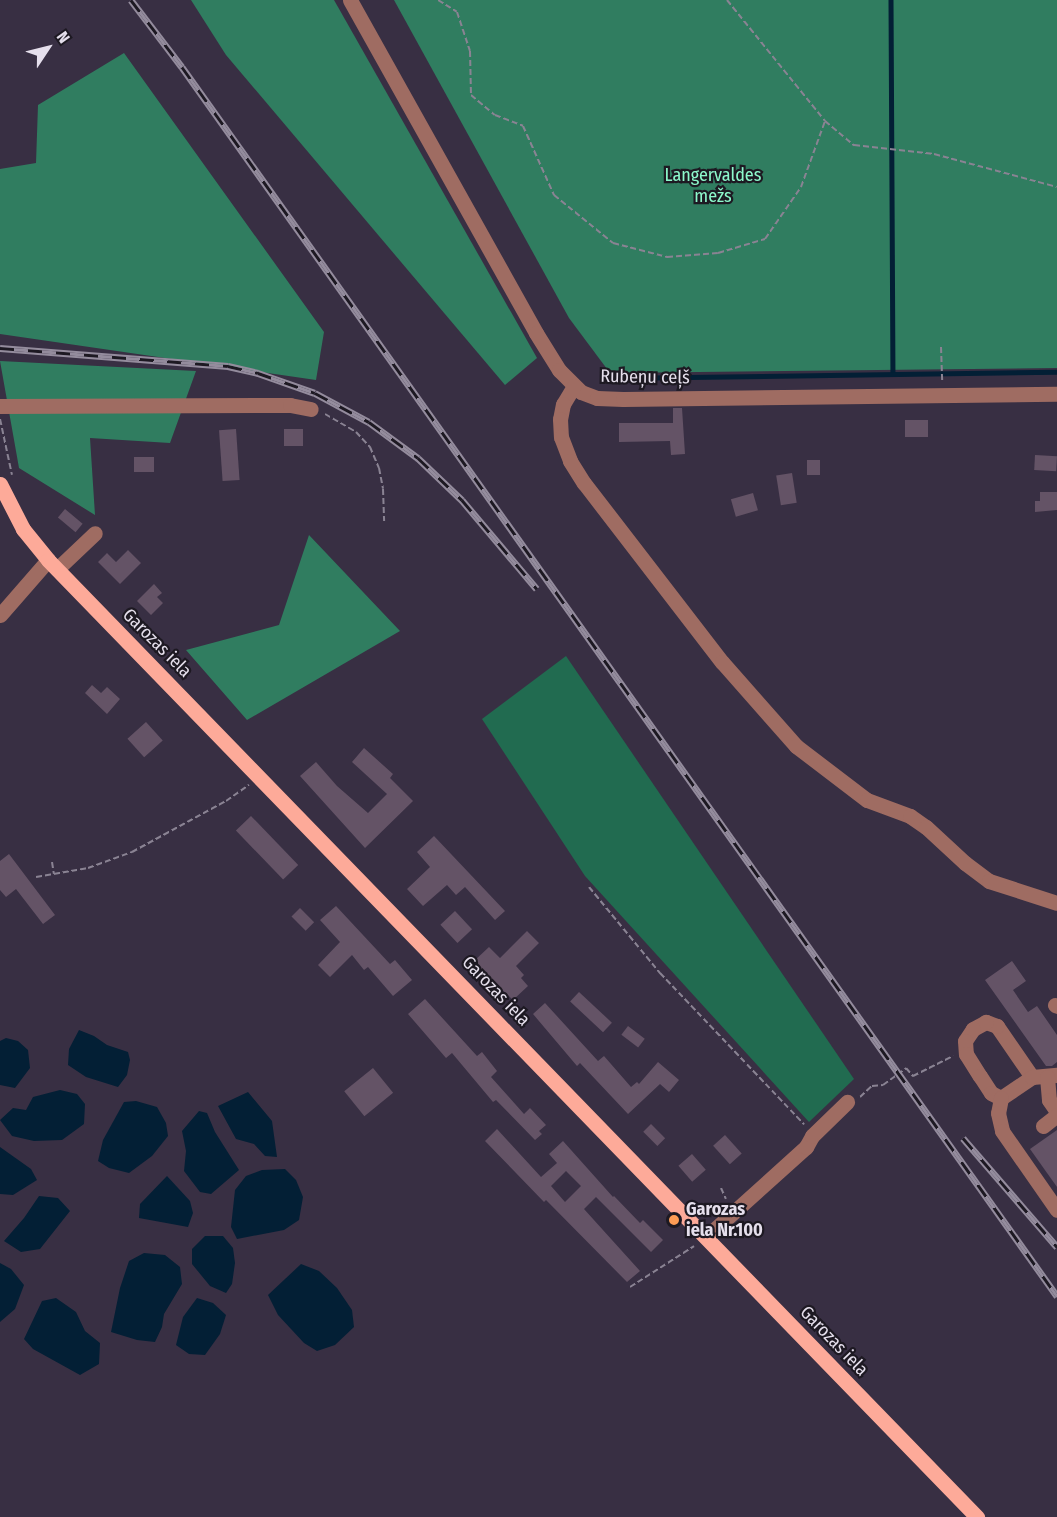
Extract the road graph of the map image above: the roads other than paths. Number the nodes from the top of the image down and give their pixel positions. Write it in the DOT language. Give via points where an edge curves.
graph roads {
  1 [pos="350,0"];
  2 [pos="574,386"];
  3 [pos="1057,394"];
  4 [pos="0,406"];
  5 [pos="311,408"];
  6 [pos="0,484"];
  7 [pos="95,533"];
  8 [pos="53,564"];
  9 [pos="0,615"];
  10 [pos="1057,903"];
  11 [pos="1045,1076"];
  12 [pos="1001,1098"];
  13 [pos="847,1102"];
  14 [pos="1057,1114"];
  15 [pos="1043,1126"];
  16 [pos="1057,1210"];
  17 [pos="706,1237"];
  18 [pos="977,1517"];
  1 -- 2 [label="street, Rubeņu ceļš" via="536,333"];
  2 -- 3 [label="street, Rubeņu ceļš" via="597,398 623,399"];
  2 -- 10 [label="street" via="560,419 561,437 570,461 722,662 796,746 867,800 910,816 926,827 989,881"];
  4 -- 5 [label="street"];
  6 -- 8 [label="main road, Garozas iela" via="23,529"];
  7 -- 8 [label="street"];
  8 -- 9 [label="street"];
  8 -- 17 [label="main road, Garozas iela"];
  11 -- 12 [label="street"];
  11 -- 12 [label="street" via="997,1026 986,1022 973,1029 965,1041 966,1054 991,1093"];
  11 -- 14 [label="street" via="1049,1100"];
  12 -- 16 [label="street" via="998,1113 1002,1131"];
  13 -- 17 [label="street" via="806,1147"];
  14 -- 15 [label="street"];
  17 -- 18 [label="main road, Garozas iela"];
}
